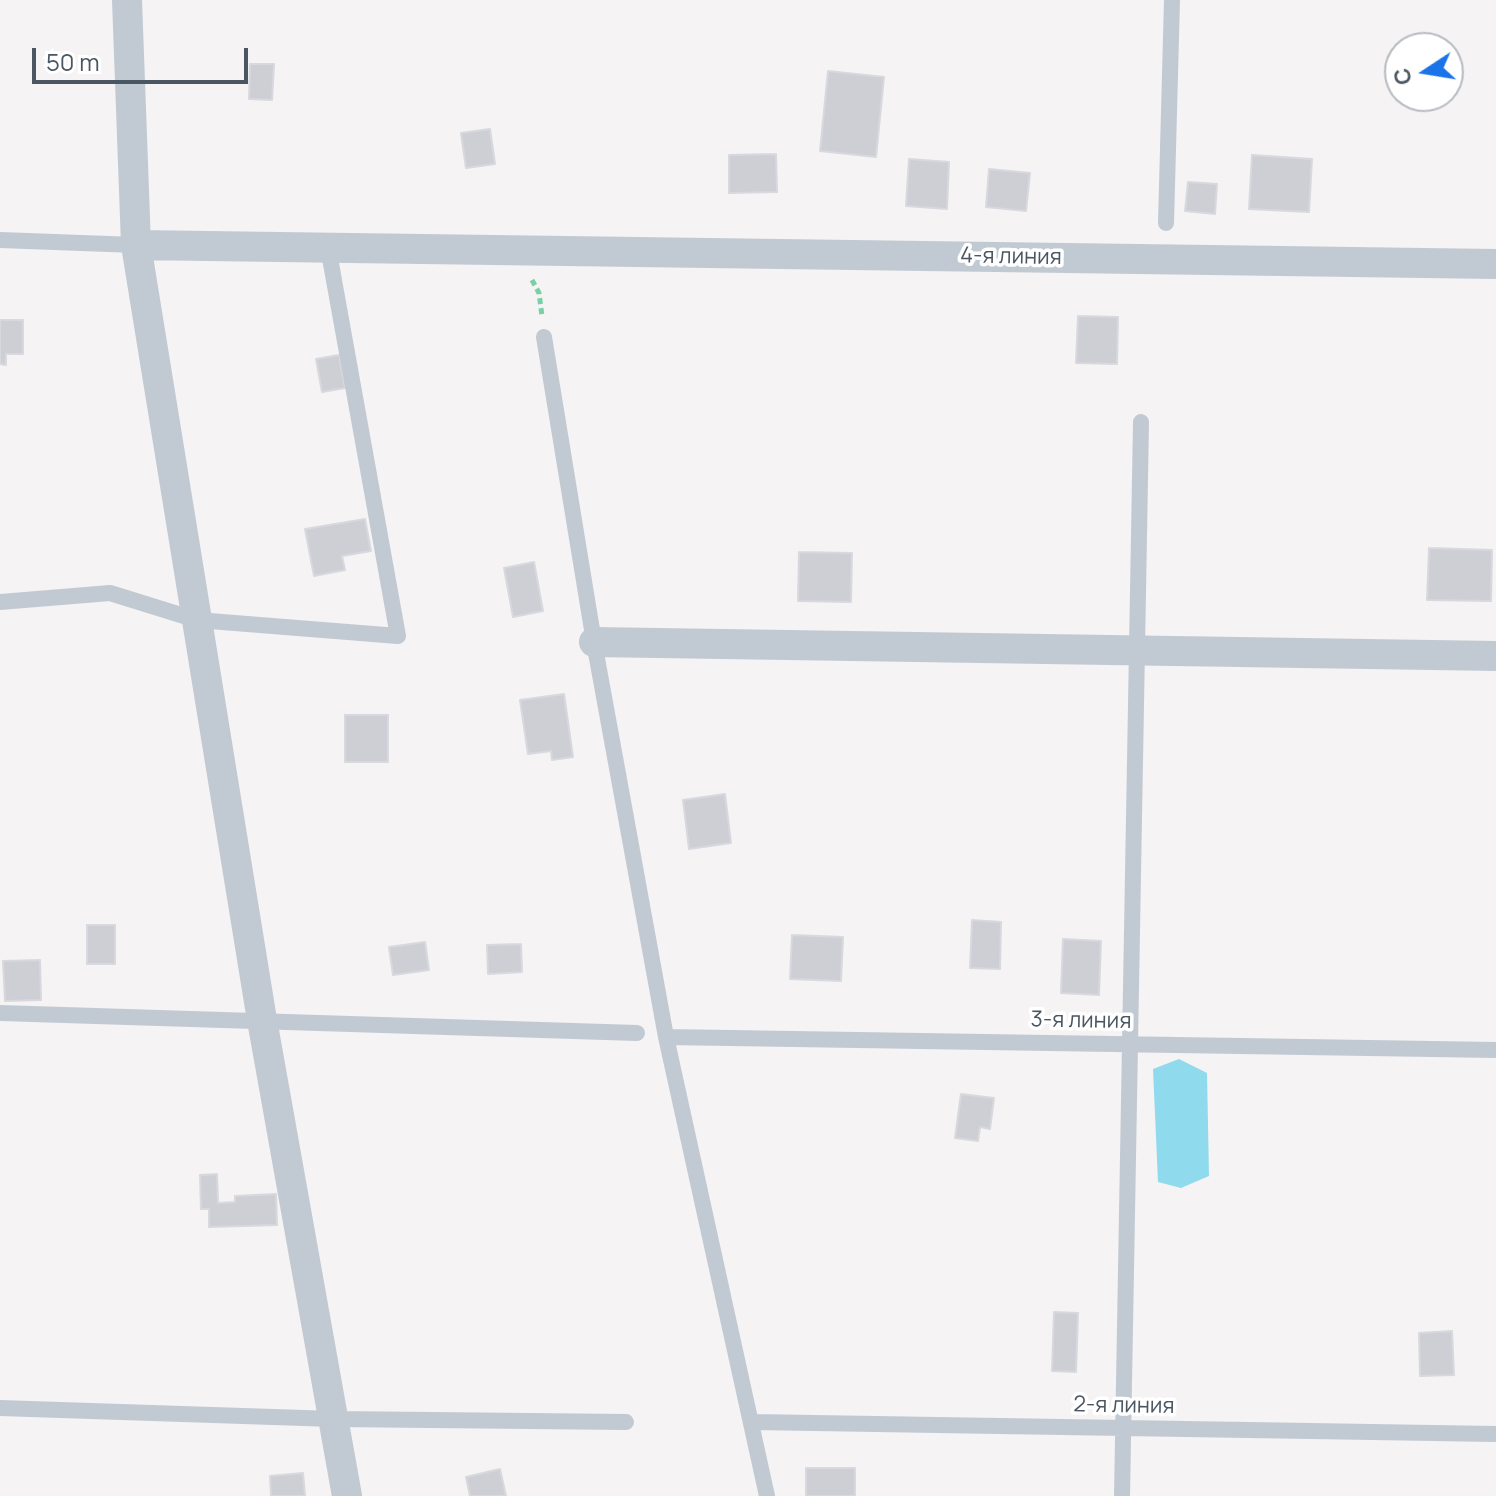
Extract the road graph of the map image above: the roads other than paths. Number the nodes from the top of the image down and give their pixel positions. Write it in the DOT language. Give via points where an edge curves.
graph roads {
  1 [pos="127,0"];
  2 [pos="1172,0"];
  3 [pos="1166,223"];
  4 [pos="0,240"];
  5 [pos="136,245"];
  6 [pos="328,247"];
  7 [pos="1496,264"];
  8 [pos="544,337"];
  9 [pos="1141,422"];
  10 [pos="0,602"];
  11 [pos="197,620"];
  12 [pos="594,642"];
  13 [pos="1138,651"];
  14 [pos="1496,656"];
  15 [pos="0,1013"];
  16 [pos="262,1020"];
  17 [pos="637,1033"];
  18 [pos="666,1037"];
  19 [pos="1129,1044"];
  20 [pos="1496,1050"];
  21 [pos="0,1408"];
  22 [pos="334,1419"];
  23 [pos="626,1422"];
  24 [pos="752,1422"];
  25 [pos="1123,1428"];
  26 [pos="1496,1434"];
  27 [pos="347,1496"];
  28 [pos="767,1496"];
  29 [pos="1122,1496"];
  1 -- 5 [label="street"];
  2 -- 3 [label="lane"];
  4 -- 5 [label="lane"];
  5 -- 6 [label="street, 4-я линия"];
  5 -- 11 [label="street"];
  6 -- 7 [label="street, 4-я линия"];
  6 -- 11 [label="lane" via="398,636"];
  8 -- 12 [label="lane"];
  9 -- 13 [label="lane"];
  10 -- 11 [label="lane" via="110,593"];
  11 -- 16 [label="street"];
  12 -- 13 [label="street"];
  12 -- 18 [label="lane"];
  13 -- 14 [label="street"];
  13 -- 19 [label="lane"];
  15 -- 16 [label="lane"];
  16 -- 17 [label="lane"];
  16 -- 22 [label="street"];
  18 -- 19 [label="lane, 3-я линия"];
  18 -- 24 [label="lane"];
  19 -- 20 [label="lane, 3-я линия"];
  19 -- 25 [label="lane"];
  21 -- 22 [label="lane"];
  22 -- 23 [label="lane"];
  22 -- 27 [label="street"];
  24 -- 25 [label="lane, 2-я линия"];
  24 -- 28 [label="lane"];
  25 -- 26 [label="lane, 2-я линия"];
  25 -- 29 [label="lane"];
}
